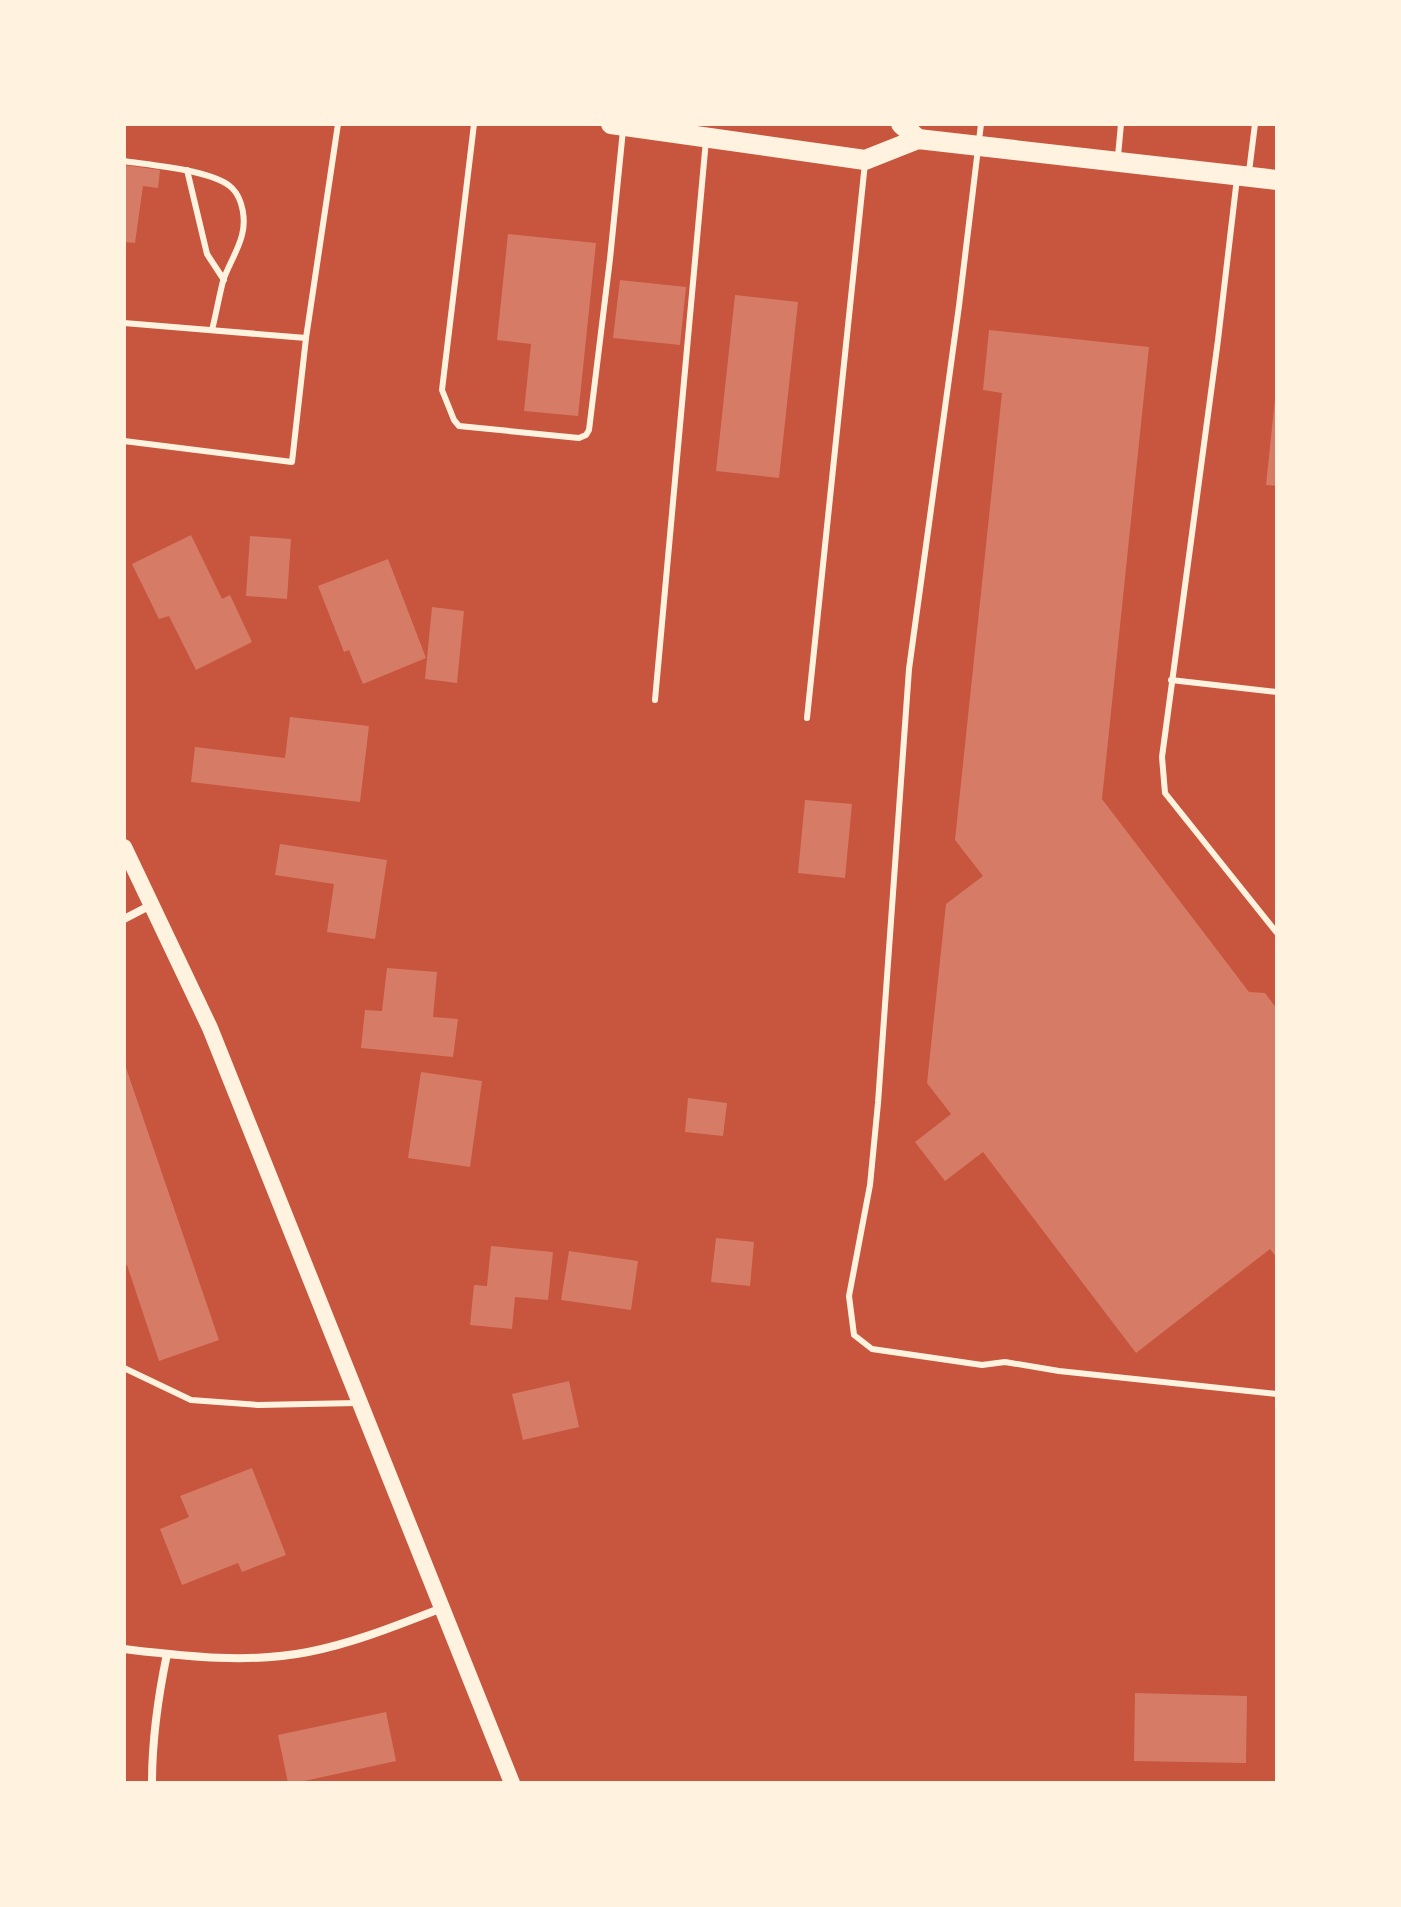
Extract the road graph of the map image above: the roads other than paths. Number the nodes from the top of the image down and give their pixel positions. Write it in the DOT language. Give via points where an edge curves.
graph roads {
  1 [pos="338,124"];
  2 [pos="474,124"];
  3 [pos="901,124"];
  4 [pos="981,124"];
  5 [pos="1121,124"];
  6 [pos="1255,124"];
  7 [pos="617,125"];
  8 [pos="707,137"];
  9 [pos="918,139"];
  10 [pos="979,146"];
  11 [pos="865,160"];
  12 [pos="124,161"];
  13 [pos="1117,161"];
  14 [pos="187,170"];
  15 [pos="1243,175"];
  16 [pos="1277,180"];
  17 [pos="224,280"];
  18 [pos="124,323"];
  19 [pos="212,330"];
  20 [pos="306,338"];
  21 [pos="124,441"];
  22 [pos="1171,680"];
  23 [pos="1277,692"];
  24 [pos="655,700"];
  25 [pos="807,718"];
  26 [pos="124,847"];
  27 [pos="151,905"];
  28 [pos="124,919"];
  29 [pos="1277,933"];
  30 [pos="124,1368"];
  31 [pos="1277,1394"];
  32 [pos="361,1403"];
  33 [pos="442,1607"];
  34 [pos="124,1649"];
  35 [pos="167,1654"];
  36 [pos="152,1783"];
  37 [pos="512,1783"];
  1 -- 20 [label="lane"];
  2 -- 7 [label="lane" via="442,390 459,426 579,438 589,430 610,259"];
  3 -- 9 [label="main road"];
  4 -- 10 [label="lane"];
  5 -- 13 [label="lane"];
  6 -- 15 [label="lane"];
  7 -- 8 [label="main road"];
  8 -- 11 [label="main road"];
  8 -- 24 [label="lane"];
  9 -- 10 [label="main road"];
  9 -- 11 [label="main road"];
  10 -- 13 [label="main road"];
  10 -- 31 [label="lane" via="909,669 878,1103 870,1185 849,1296 854,1335 872,1349 982,1365 1005,1362"];
  11 -- 25 [label="lane"];
  12 -- 14 [label="lane"];
  13 -- 15 [label="main road"];
  14 -- 17 [label="lane" via="207,254"];
  14 -- 17 [label="lane" via="221,180 241,201 243,233"];
  15 -- 16 [label="main road"];
  15 -- 22 [label="lane"];
  17 -- 19 [label="lane"];
  18 -- 19 [label="lane"];
  19 -- 20 [label="lane"];
  20 -- 21 [label="lane" via="292,462"];
  22 -- 23 [label="lane"];
  22 -- 29 [label="lane" via="1162,757 1165,793"];
  26 -- 27 [label="main road"];
  27 -- 28 [label="street"];
  27 -- 32 [label="main road" via="210,1028"];
  30 -- 32 [label="lane" via="191,1400"];
  32 -- 33 [label="main road"];
  33 -- 35 [label="street" via="372,1635 307,1652 245,1658"];
  33 -- 37 [label="main road"];
  34 -- 35 [label="street"];
  35 -- 36 [label="street"];
}
